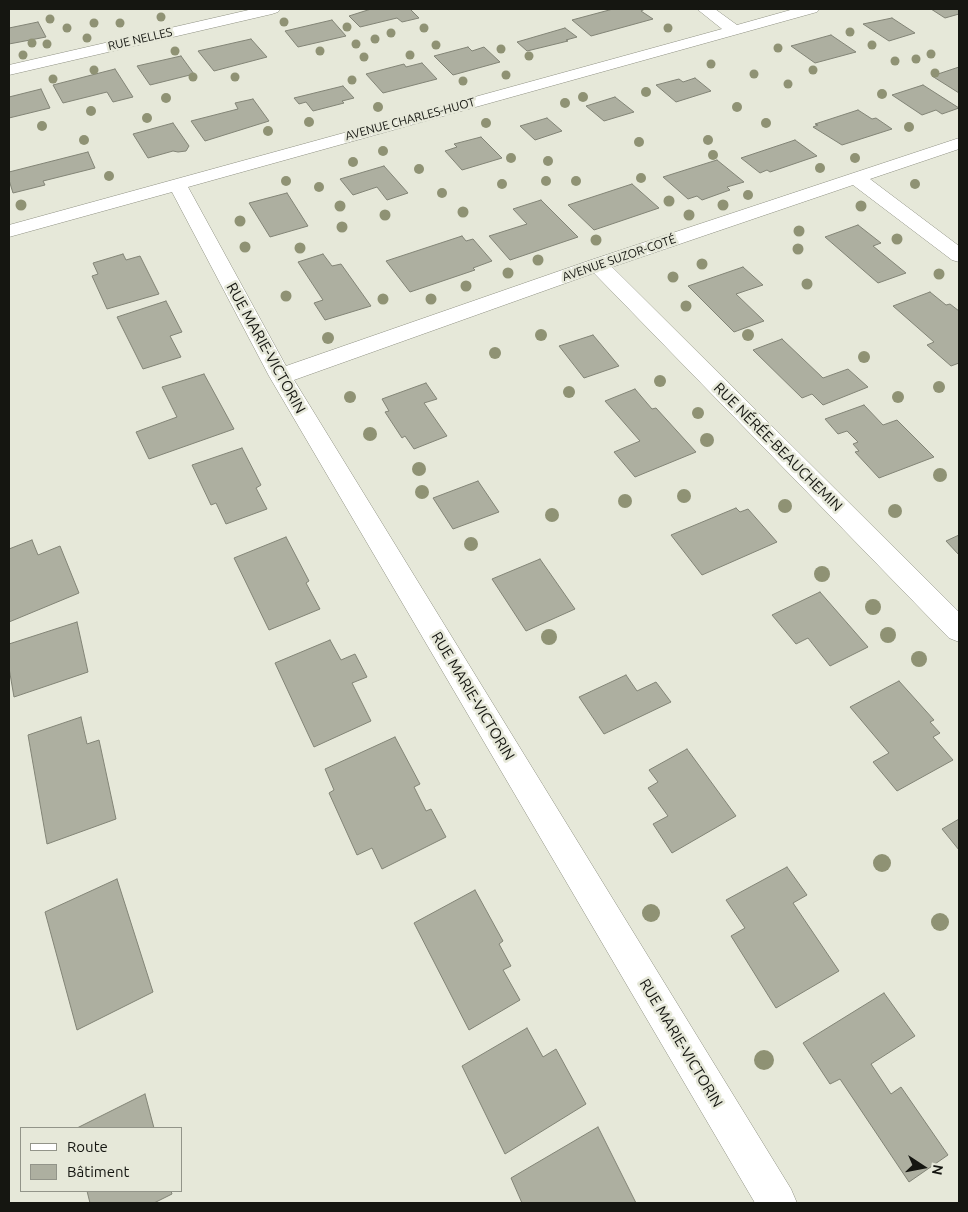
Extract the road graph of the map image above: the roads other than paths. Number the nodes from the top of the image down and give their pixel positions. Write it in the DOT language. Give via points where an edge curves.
graph roads {
  1 [pos="192,9"];
  2 [pos="272,9"];
  3 [pos="705,9"];
  4 [pos="811,9"];
  5 [pos="204,24"];
  6 [pos="734,30"];
  7 [pos="9,70"];
  8 [pos="959,143"];
  9 [pos="856,178"];
  10 [pos="177,184"];
  11 [pos="9,231"];
  12 [pos="959,256"];
  13 [pos="598,265"];
  14 [pos="280,376"];
  15 [pos="959,630"];
  16 [pos="777,1203"];
  1 -- 5 [label="street"];
  2 -- 5 [label="street, RUE NELLES"];
  3 -- 6 [label="street"];
  4 -- 6 [label="street, AVENUE CHARLES-HUOT"];
  5 -- 7 [label="street, RUE NELLES"];
  6 -- 10 [label="street, AVENUE CHARLES-HUOT"];
  8 -- 9 [label="street, AVENUE SUZOR-COTÉ"];
  9 -- 12 [label="street"];
  9 -- 13 [label="street, AVENUE SUZOR-COTÉ"];
  10 -- 11 [label="street, AVENUE CHARLES-HUOT"];
  10 -- 14 [label="street, RUE MARIE-VICTORIN"];
  13 -- 14 [label="street, AVENUE SUZOR-COTÉ"];
  13 -- 15 [label="street, RUE NÉRÉE-BEAUCHEMIN"];
  14 -- 16 [label="street, RUE MARIE-VICTORIN"];
}
